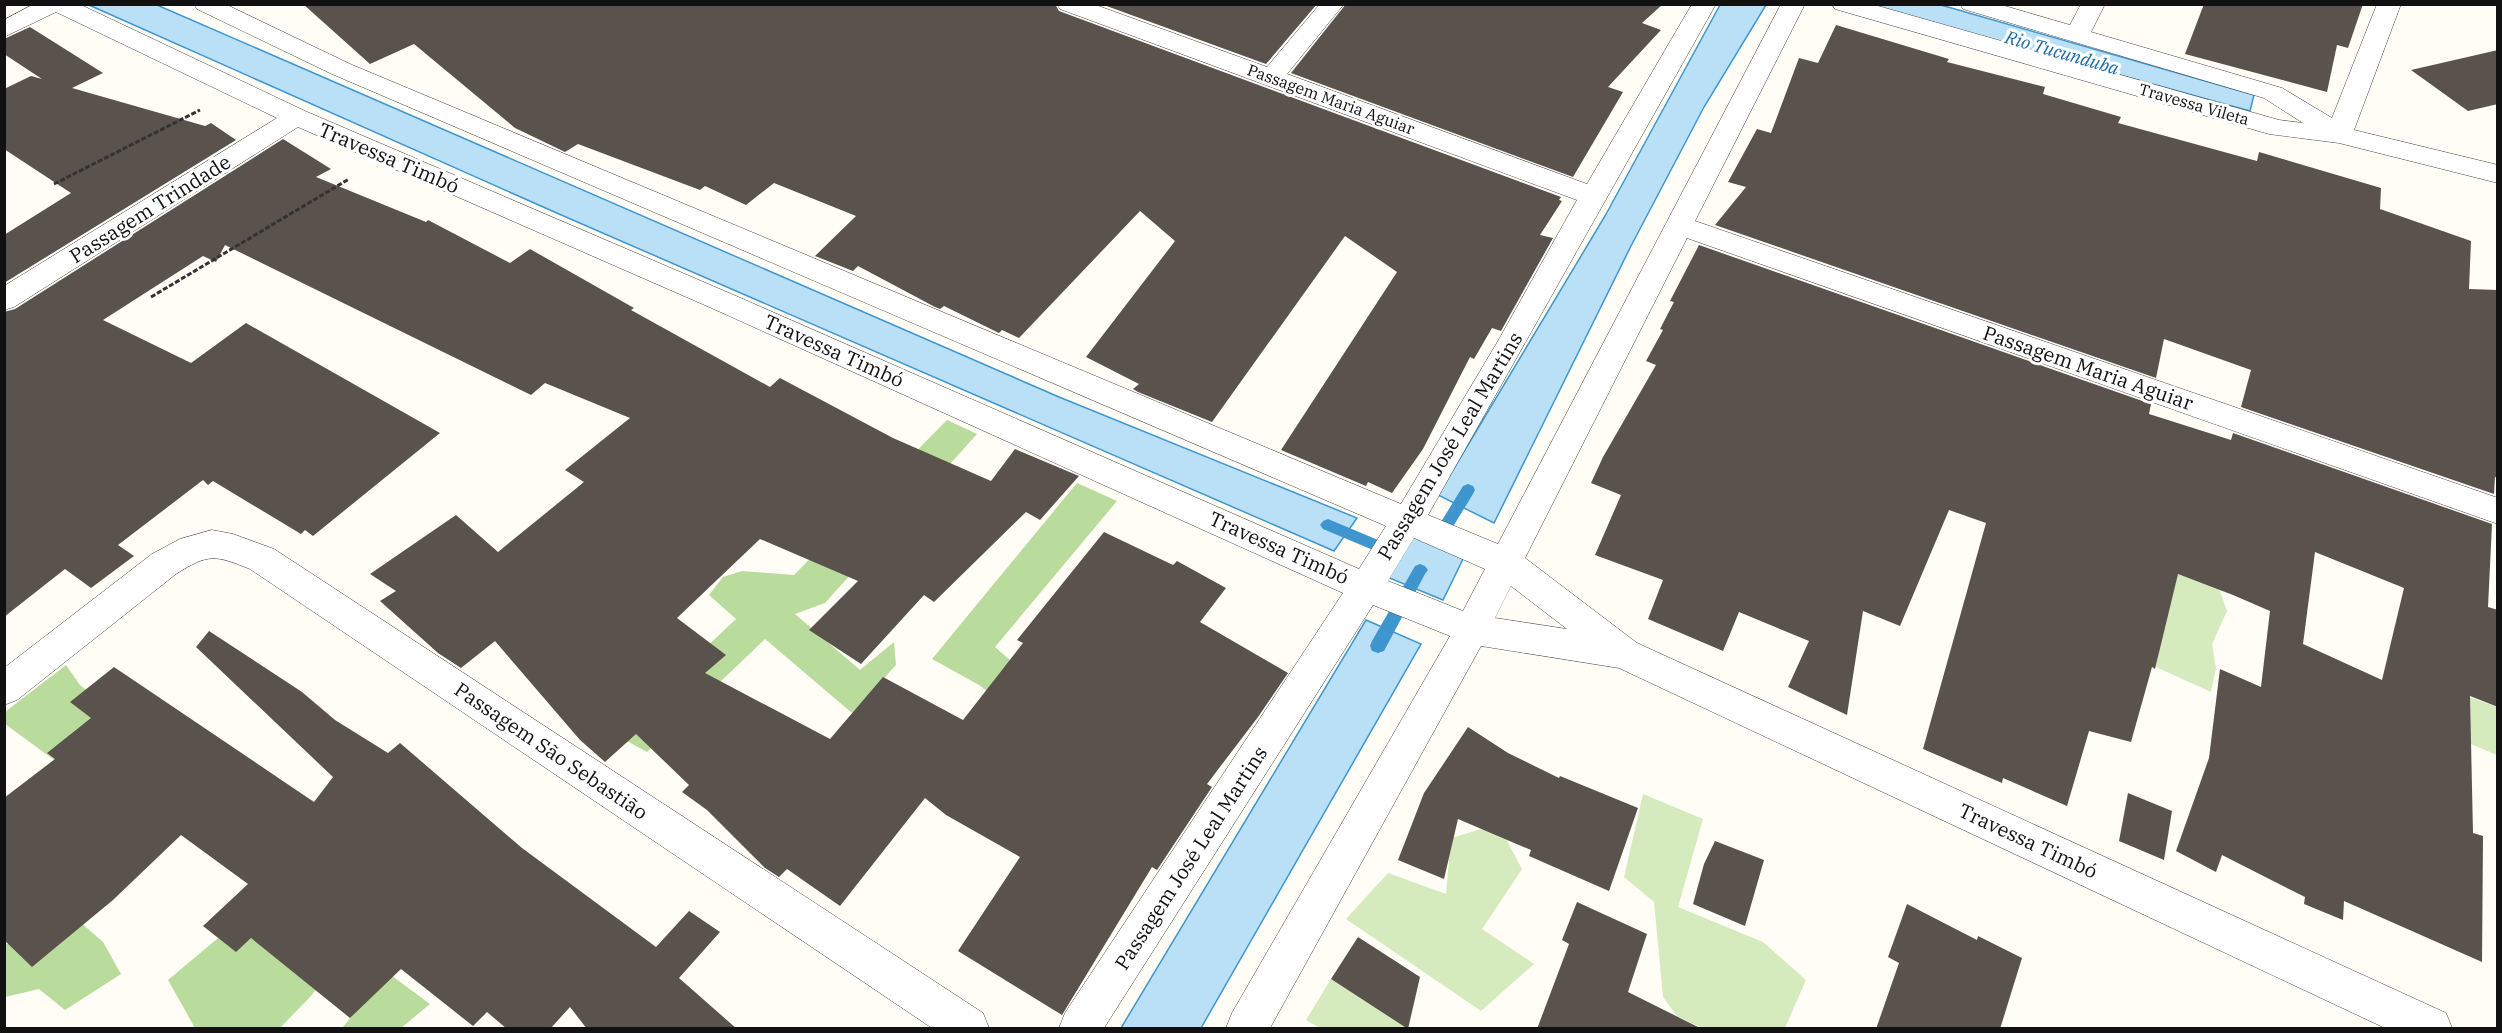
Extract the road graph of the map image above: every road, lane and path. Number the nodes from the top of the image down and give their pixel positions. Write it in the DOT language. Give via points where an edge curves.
graph roads {
  1 [pos="53,4"];
  2 [pos="59,4"];
  3 [pos="206,4"];
  4 [pos="1068,4"];
  5 [pos="1333,4"];
  6 [pos="1704,4"];
  7 [pos="1793,4"];
  8 [pos="1843,4"];
  9 [pos="1971,4"];
  10 [pos="2093,4"];
  11 [pos="2389,4"];
  12 [pos="4,30"];
  13 [pos="2077,35"];
  14 [pos="1271,77"];
  15 [pos="239,90"];
  16 [pos="296,117"];
  17 [pos="2339,135"];
  18 [pos="385,156"];
  19 [pos="2498,174"];
  20 [pos="54,184"];
  21 [pos="1593,196"];
  22 [pos="1678,225"];
  23 [pos="151,297"];
  24 [pos="4,300"];
  25 [pos="2498,511"];
  26 [pos="1407,528"];
  27 [pos="1492,557"];
  28 [pos="1373,583"];
  29 [pos="1471,629"];
  30 [pos="1624,654"];
  31 [pos="4,689"];
  32 [pos="968,1029"];
  33 [pos="1080,1029"];
  34 [pos="1247,1029"];
  35 [pos="2431,1029"];
  1 -- 12 [label="street"];
  2 -- 15 [label="street, Travessa Timbó"];
  3 -- 26 [label="street, Travessa Timbó" via="341,69"];
  4 -- 14 [label="street, Passagem Maria Aguiar"];
  5 -- 14 [label="street"];
  6 -- 21 [label="street, Passagem José Leal Martins"];
  7 -- 22 [label="street"];
  8 -- 17 [label="street, Travessa Vileta" via="2278,128"];
  9 -- 13 [label="street, Travessa Vileta"];
  10 -- 13 [label="street"];
  11 -- 17 [label="street"];
  13 -- 17 [label="street, Travessa Vileta" via="2272,93"];
  14 -- 21 [label="street, Passagem Maria Aguiar"];
  15 -- 16 [label="street, Travessa Timbó"];
  15 -- 20 [label="path"];
  16 -- 18 [label="street, Travessa Timbó"];
  16 -- 24 [label="street, Passagem Trindade"];
  17 -- 19 [label="street, Travessa Vileta"];
  18 -- 23 [label="path"];
  18 -- 28 [label="street, Travessa Timbó"];
  21 -- 26 [label="street, Passagem José Leal Martins"];
  22 -- 25 [label="street, Passagem Maria Aguiar"];
  22 -- 27 [label="street"];
  26 -- 27 [label="street, Travessa Timbó"];
  26 -- 28 [label="street, Passagem José Leal Martins"];
  27 -- 29 [label="street"];
  27 -- 30 [label="street, Travessa Timbó"];
  28 -- 29 [label="street, Travessa Timbó"];
  28 -- 33 [label="street, Passagem José Leal Martins"];
  29 -- 30 [label="street, Travessa Timbó"];
  29 -- 34 [label="street"];
  30 -- 35 [label="street, Travessa Timbó"];
  31 -- 32 [label="street, Passagem São Sebastião" via="164,564 203,543 221,543 262,559"];
}
